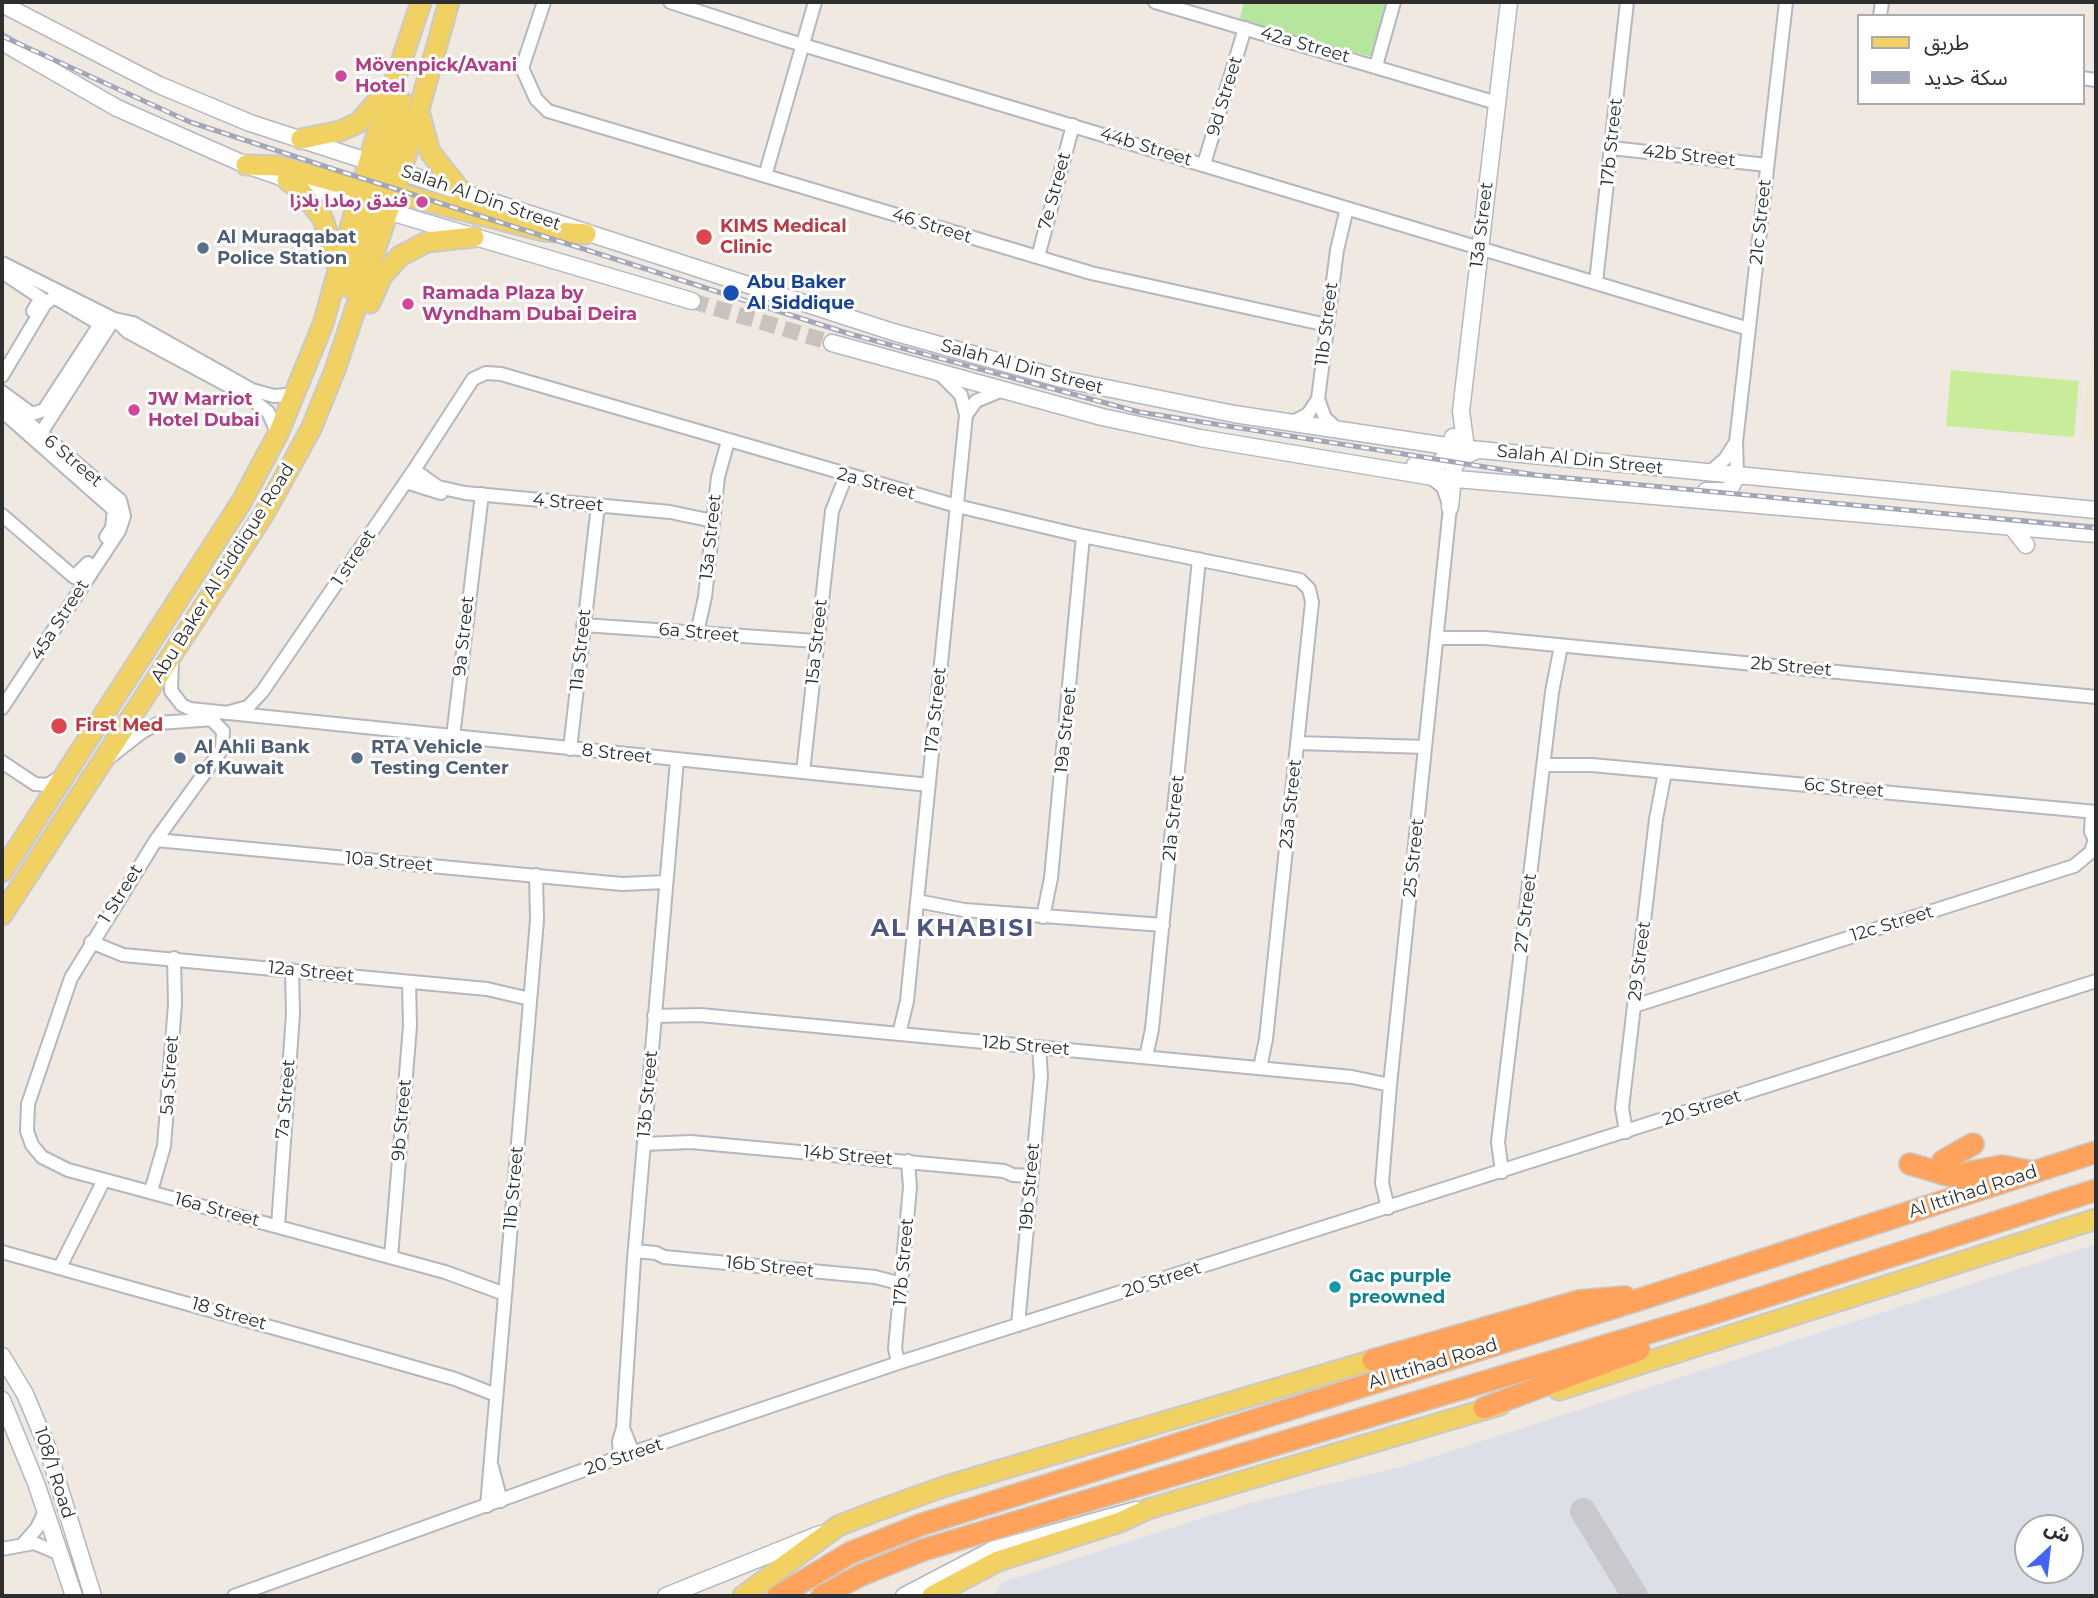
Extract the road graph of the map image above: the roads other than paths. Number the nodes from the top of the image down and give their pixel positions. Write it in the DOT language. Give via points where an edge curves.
graph roads {
  1 [pos="421,2"];
  2 [pos="449,2"];
  3 [pos="544,2"];
  4 [pos="670,2"];
  5 [pos="815,2"];
  6 [pos="1155,2"];
  7 [pos="1394,2"];
  8 [pos="1509,2"];
  9 [pos="1627,2"];
  10 [pos="1786,2"];
  11 [pos="2,4"];
  12 [pos="414,22"];
  13 [pos="1245,28"];
  14 [pos="2,42"];
  15 [pos="804,42"];
  16 [pos="1376,66"];
  17 [pos="399,67"];
  18 [pos="1497,100"];
  19 [pos="420,109"];
  20 [pos="1073,125"];
  21 [pos="301,139"];
  22 [pos="1611,148"];
  23 [pos="1204,164"];
  24 [pos="385,165"];
  25 [pos="1768,165"];
  26 [pos="246,166"];
  27 [pos="765,176"];
  28 [pos="287,180"];
  29 [pos="460,190"];
  30 [pos="376,199"];
  31 [pos="1343,206"];
  32 [pos="586,234"];
  33 [pos="474,237"];
  34 [pos="1480,247"];
  35 [pos="1038,257"];
  36 [pos="2,263"];
  37 [pos="2,272"];
  38 [pos="339,273"];
  39 [pos="1596,282"];
  40 [pos="49,287"];
  41 [pos="692,301"];
  42 [pos="114,319"];
  43 [pos="1327,325"];
  44 [pos="1749,325"];
  45 [pos="832,343"];
  46 [pos="342,350"];
  47 [pos="2,363"];
  48 [pos="204,367"];
  49 [pos="2,369"];
  50 [pos="939,374"];
  51 [pos="2,376"];
  52 [pos="468,385"];
  53 [pos="1000,391"];
  54 [pos="2,392"];
  55 [pos="297,394"];
  56 [pos="1318,399"];
  57 [pos="2,400"];
  58 [pos="2,411"];
  59 [pos="966,415"];
  60 [pos="1291,423"];
  61 [pos="1340,431"];
  62 [pos="41,433"];
  63 [pos="278,434"];
  64 [pos="723,440"];
  65 [pos="1544,441"];
  66 [pos="1736,442"];
  67 [pos="1464,448"];
  68 [pos="1299,454"];
  69 [pos="1530,455"];
  70 [pos="414,470"];
  71 [pos="1710,472"];
  72 [pos="840,474"];
  73 [pos="1426,475"];
  74 [pos="1737,475"];
  75 [pos="1451,479"];
  76 [pos="1480,481"];
  77 [pos="406,482"];
  78 [pos="1548,487"];
  79 [pos="473,494"];
  80 [pos="594,505"];
  81 [pos="957,506"];
  82 [pos="1450,507"];
  83 [pos="2096,510"];
  84 [pos="713,516"];
  85 [pos="2,517"];
  86 [pos="2012,527"];
  87 [pos="119,531"];
  88 [pos="2096,534"];
  89 [pos="1088,537"];
  90 [pos="2026,545"];
  91 [pos="1203,560"];
  92 [pos="1293,578"];
  93 [pos="83,585"];
  94 [pos="584,621"];
  95 [pos="702,634"];
  96 [pos="1437,634"];
  97 [pos="1557,645"];
  98 [pos="816,646"];
  99 [pos="174,651"];
  100 [pos="2096,697"];
  101 [pos="2,708"];
  102 [pos="226,713"];
  103 [pos="210,718"];
  104 [pos="305,722"];
  105 [pos="453,737"];
  106 [pos="1298,738"];
  107 [pos="570,749"];
  108 [pos="1425,751"];
  109 [pos="677,760"];
  110 [pos="1544,761"];
  111 [pos="2,762"];
  112 [pos="101,764"];
  113 [pos="1661,771"];
  114 [pos="803,772"];
  115 [pos="64,775"];
  116 [pos="929,785"];
  117 [pos="2094,812"];
  118 [pos="2095,837"];
  119 [pos="156,839"];
  120 [pos="2,872"];
  121 [pos="541,876"];
  122 [pos="665,888"];
  123 [pos="917,906"];
  124 [pos="2,915"];
  125 [pos="1048,918"];
  126 [pos="1163,929"];
  127 [pos="94,937"];
  128 [pos="179,958"];
  129 [pos="297,970"];
  130 [pos="2096,981"];
  131 [pos="414,982"];
  132 [pos="531,993"];
  133 [pos="1635,1000"];
  134 [pos="655,1011"];
  135 [pos="903,1035"];
  136 [pos="1044,1048"];
  137 [pos="1150,1058"];
  138 [pos="1264,1069"];
  139 [pos="1391,1080"];
  140 [pos="33,1089"];
  141 [pos="1630,1131"];
  142 [pos="644,1138"];
  143 [pos="1973,1144"];
  144 [pos="2096,1152"];
  145 [pos="912,1162"];
  146 [pos="1910,1164"];
  147 [pos="1506,1171"];
  148 [pos="1030,1172"];
  149 [pos="2035,1173"];
  150 [pos="1943,1174"];
  151 [pos="104,1180"];
  152 [pos="2096,1191"];
  153 [pos="156,1193"];
  154 [pos="1388,1208"];
  155 [pos="2096,1219"];
  156 [pos="273,1225"];
  157 [pos="2,1252"];
  158 [pos="635,1255"];
  159 [pos="386,1256"];
  160 [pos="60,1267"];
  161 [pos="902,1279"];
  162 [pos="505,1289"];
  163 [pos="1641,1299"];
  164 [pos="1708,1315"];
  165 [pos="1024,1323"];
  166 [pos="2,1356"];
  167 [pos="1373,1360"];
  168 [pos="902,1362"];
  169 [pos="496,1390"];
  170 [pos="2,1400"];
  171 [pos="1484,1408"];
  172 [pos="627,1455"];
  173 [pos="491,1457"];
  174 [pos="501,1501"];
  175 [pos="487,1506"];
  176 [pos="46,1508"];
  177 [pos="1147,1509"];
  178 [pos="838,1526"];
  179 [pos="24,1544"];
  180 [pos="2,1549"];
  181 [pos="60,1554"];
  182 [pos="74,1596"];
  183 [pos="93,1596"];
  184 [pos="234,1596"];
  185 [pos="666,1596"];
  186 [pos="743,1596"];
  187 [pos="778,1596"];
  188 [pos="822,1596"];
  189 [pos="904,1596"];
  190 [pos="932,1596"];
  1 -- 12 [label="main road, Abu Baker Al Siddique Road"];
  2 -- 19 [label="main road, Abu Baker Al Siddique Road"];
  3 -- 27 [label="street, 46 Street" via="523,68 542,108"];
  4 -- 15 [label="street"];
  5 -- 15 [label="street"];
  6 -- 13 [label="street, 42a Street"];
  7 -- 16 [label="street"];
  8 -- 18 [label="main road, 13a Street"];
  9 -- 22 [label="street, 17b Street"];
  10 -- 25 [label="street, 21c Street"];
  11 -- 21 [label="main road, Salah Al Din Street" via="159,85 230,116"];
  12 -- 17 [label="main road, Abu Baker Al Siddique Road"];
  12 -- 24 [label="main road" via="406,80"];
  13 -- 16 [label="street, 42a Street"];
  13 -- 23 [label="street, 9d Street"];
  14 -- 26 [label="main road, Salah Al Din Street" via="117,108"];
  15 -- 20 [label="street, 44b Street"];
  15 -- 27 [label="street"];
  16 -- 18 [label="street, 42a Street"];
  17 -- 21 [label="main road" via="379,102 358,123"];
  17 -- 24 [label="main road, Abu Baker Al Siddique Road"];
  18 -- 34 [label="main road, 13a Street"];
  19 -- 24 [label="main road, Abu Baker Al Siddique Road"];
  19 -- 29 [label="main road" via="430,152"];
  20 -- 23 [label="street, 44b Street"];
  20 -- 35 [label="street, 7e Street"];
  21 -- 24 [label="main road, Salah Al Din Street"];
  22 -- 25 [label="street, 42b Street"];
  22 -- 39 [label="street, 17b Street"];
  23 -- 31 [label="street, 44b Street"];
  24 -- 29 [label="main road, Salah Al Din Street"];
  24 -- 30 [label="main road, Abu Baker Al Siddique Road"];
  24 -- 30 [label="main road, Abu Baker Al Siddique Road"];
  25 -- 44 [label="street, 21c Street"];
  26 -- 28 [label="main road, Salah Al Din Street"];
  26 -- 30 [label="main road" via="279,166"];
  27 -- 35 [label="street, 46 Street"];
  28 -- 30 [label="main road, Salah Al Din Street"];
  28 -- 38 [label="main road" via="323,219"];
  29 -- 32 [label="main road, Salah Al Din Street"];
  30 -- 32 [label="main road" via="544,231"];
  30 -- 33 [label="main road, Salah Al Din Street"];
  30 -- 38 [label="main road, Abu Baker Al Siddique Road"];
  30 -- 46 [label="main road" via="351,283"];
  31 -- 34 [label="street, 44b Street"];
  31 -- 43 [label="street, 11b Street"];
  32 -- 60 [label="main road, Salah Al Din Street" via="1005,364 1165,401"];
  33 -- 41 [label="main road, Salah Al Din Street"];
  33 -- 46 [label="main road" via="442,238 400,256 382,276"];
  34 -- 39 [label="street, 44b Street"];
  34 -- 67 [label="main road, 13a Street" via="1461,411"];
  35 -- 43 [label="street, 46 Street" via="1119,280"];
  36 -- 40 [label="street"];
  37 -- 47 [label="street" via="41,298"];
  38 -- 55 [label="main road, Abu Baker Al Siddique Road"];
  39 -- 44 [label="street, 44b Street"];
  40 -- 42 [label="street"];
  40 -- 49 [label="street"];
  42 -- 48 [label="street" via="128,321"];
  42 -- 62 [label="street"];
  43 -- 56 [label="street, 11b Street"];
  44 -- 66 [label="street, 21c Street"];
  45 -- 50 [label="main road, Salah Al Din Street"];
  46 -- 99 [label="main road, Abu Baker Al Siddique Road" via="297,458"];
  48 -- 55 [label="street" via="263,394"];
  48 -- 63 [label="street" via="259,404"];
  50 -- 53 [label="main road, Salah Al Din Street"];
  50 -- 59 [label="street" via="961,395"];
  51 -- 54 [label="street" via="54,297 100,324 44,410 32,414"];
  52 -- 64 [label="street, 2a Street" via="479,375 494,373"];
  52 -- 70 [label="street, 1 street"];
  53 -- 59 [label="street" via="976,401"];
  53 -- 68 [label="main road, Salah Al Din Street" via="1151,428"];
  55 -- 63 [label="main road, Abu Baker Al Siddique Road"];
  56 -- 60 [label="street" via="1307,414"];
  56 -- 61 [label="street" via="1325,418"];
  57 -- 62 [label="street, 6 Street"];
  58 -- 85 [label="street" via="114,510 112,528 78,577"];
  59 -- 81 [label="street, 17a Street"];
  60 -- 61 [label="main road, Salah Al Din Street"];
  61 -- 67 [label="main road, Salah Al Din Street"];
  62 -- 87 [label="street, 6 Street" via="120,500 124,516"];
  63 -- 115 [label="main road, Abu Baker Al Siddique Road" via="242,501"];
  64 -- 72 [label="street, 2a Street"];
  64 -- 84 [label="street, 13a Street"];
  65 -- 69 [label="main road"];
  66 -- 71 [label="street"];
  66 -- 74 [label="street, 21c Street"];
  67 -- 68 [label="main road" via="1426,467 1322,451"];
  67 -- 69 [label="main road, Salah Al Din Street"];
  67 -- 75 [label="main road"];
  68 -- 73 [label="main road, Salah Al Din Street"];
  69 -- 71 [label="main road, Salah Al Din Street"];
  70 -- 77 [label="street, 1 street"];
  70 -- 79 [label="street, 4 Street" via="438,487"];
  71 -- 74 [label="main road, Salah Al Din Street"];
  72 -- 81 [label="street, 2a Street"];
  72 -- 98 [label="street, 15a Street"];
  73 -- 75 [label="main road, Salah Al Din Street"];
  73 -- 82 [label="street" via="1443,487"];
  74 -- 78 [label="main road" via="1734,487 1723,492 1578,480"];
  74 -- 83 [label="main road, Salah Al Din Street"];
  75 -- 76 [label="main road, Salah Al Din Street"];
  75 -- 82 [label="main road"];
  76 -- 78 [label="main road, Salah Al Din Street"];
  76 -- 82 [label="street" via="1465,487"];
  77 -- 79 [label="street, 4 Street" via="434,492"];
  77 -- 102 [label="street, 1 street" via="256,699"];
  78 -- 86 [label="main road, Salah Al Din Street"];
  79 -- 80 [label="street, 4 Street"];
  79 -- 105 [label="street, 9a Street" via="475,535"];
  80 -- 84 [label="street, 4 Street"];
  80 -- 94 [label="street, 11a Street"];
  81 -- 89 [label="street, 2a Street"];
  81 -- 116 [label="street, 17a Street"];
  82 -- 96 [label="street, 25 Street"];
  84 -- 95 [label="street, 13a Street"];
  85 -- 93 [label="street"];
  86 -- 88 [label="main road, Salah Al Din Street"];
  86 -- 90 [label="main road"];
  87 -- 93 [label="street, 45a Street"];
  89 -- 91 [label="street, 2a Street"];
  89 -- 125 [label="street, 19a Street"];
  91 -- 92 [label="street, 2a Street"];
  91 -- 126 [label="street, 21a Street"];
  92 -- 106 [label="street, 23a Street" via="1305,583 1312,595"];
  93 -- 101 [label="street, 45a Street"];
  94 -- 95 [label="street, 6a Street"];
  94 -- 107 [label="street, 11a Street"];
  95 -- 98 [label="street, 6a Street"];
  96 -- 97 [label="street, 2b Street"];
  96 -- 108 [label="street, 25 Street"];
  97 -- 100 [label="street, 2b Street"];
  97 -- 110 [label="street, 27 Street"];
  98 -- 114 [label="street, 15a Street"];
  99 -- 102 [label="street, 8 Street" via="169,683 175,699 190,709"];
  99 -- 112 [label="main road, Abu Baker Al Siddique Road"];
  102 -- 104 [label="street, 8 Street"];
  103 -- 104 [label="street, 8 Street"];
  103 -- 112 [label="street, 8 Street" via="159,723"];
  103 -- 119 [label="street, 1 Street" via="223,731 222,749"];
  104 -- 105 [label="street, 8 Street"];
  105 -- 107 [label="street, 8 Street"];
  106 -- 108 [label="street"];
  106 -- 138 [label="street, 23a Street"];
  107 -- 109 [label="street, 8 Street"];
  108 -- 139 [label="street, 25 Street"];
  109 -- 114 [label="street, 8 Street"];
  109 -- 122 [label="street, 13b Street"];
  110 -- 113 [label="street, 6c Street"];
  110 -- 147 [label="street, 27 Street" via="1497,1147"];
  111 -- 115 [label="street" via="35,783 47,785"];
  112 -- 124 [label="main road, Abu Baker Al Siddique Road"];
  113 -- 117 [label="street, 6c Street"];
  113 -- 133 [label="street, 29 Street"];
  114 -- 116 [label="street, 8 Street"];
  115 -- 120 [label="main road, Abu Baker Al Siddique Road"];
  116 -- 123 [label="street, 17a Street"];
  117 -- 118 [label="street, 12c Street" via="2091,832"];
  118 -- 133 [label="street, 12c Street" via="2091,852 2074,866 1676,993"];
  119 -- 121 [label="street, 10a Street"];
  119 -- 127 [label="street, 1 Street"];
  121 -- 122 [label="street, 10a Street"];
  121 -- 132 [label="street, 11b Street"];
  122 -- 134 [label="street, 13b Street"];
  123 -- 125 [label="street"];
  123 -- 135 [label="street, 17a Street" via="906,1004 909,1014"];
  125 -- 126 [label="street"];
  126 -- 137 [label="street, 21a Street"];
  127 -- 128 [label="street, 12a Street" via="135,955"];
  127 -- 140 [label="street, 1 Street" via="66,990"];
  128 -- 129 [label="street, 12a Street"];
  128 -- 153 [label="street, 5a Street" via="165,1168"];
  129 -- 131 [label="street, 12a Street"];
  129 -- 156 [label="street, 7a Street"];
  130 -- 141 [label="street, 20 Street"];
  131 -- 132 [label="street, 12a Street"];
  131 -- 159 [label="street, 9b Street"];
  132 -- 162 [label="street, 11b Street"];
  133 -- 141 [label="street, 29 Street" via="1622,1117"];
  134 -- 135 [label="street, 12b Street"];
  134 -- 142 [label="street, 13b Street"];
  135 -- 136 [label="street, 12b Street"];
  136 -- 137 [label="street, 12b Street"];
  136 -- 148 [label="street, 19b Street"];
  137 -- 138 [label="street, 12b Street"];
  138 -- 139 [label="street, 12b Street" via="1352,1077 1367,1074"];
  139 -- 154 [label="street, 25 Street" via="1382,1182"];
  140 -- 151 [label="street, 16a Street" via="26,1116 27,1131 37,1151 54,1166"];
  141 -- 147 [label="street, 20 Street"];
  142 -- 145 [label="street, 14b Street"];
  142 -- 158 [label="street, 13b Street"];
  143 -- 150 [label="highway" via="1943,1161"];
  144 -- 149 [label="highway, Al Ittihad Road"];
  145 -- 148 [label="street, 14b Street"];
  145 -- 161 [label="street, 17b Street"];
  146 -- 150 [label="highway"];
  147 -- 154 [label="street, 20 Street"];
  148 -- 165 [label="street, 19b Street" via="1021,1297"];
  149 -- 150 [label="highway" via="2002,1166 1957,1176"];
  149 -- 163 [label="highway, Al Ittihad Road"];
  151 -- 153 [label="street, 16a Street"];
  151 -- 160 [label="street"];
  152 -- 164 [label="highway, Al Ittihad Road"];
  153 -- 156 [label="street, 16a Street"];
  154 -- 165 [label="street, 20 Street"];
  155 -- 171 [label="main road" via="1557,1391"];
  156 -- 159 [label="street, 16a Street"];
  157 -- 160 [label="street, 18 Street"];
  158 -- 161 [label="street, 16b Street"];
  158 -- 172 [label="street, 13b Street" via="623,1428 618,1441"];
  159 -- 162 [label="street, 16a Street"];
  160 -- 169 [label="street, 18 Street"];
  161 -- 168 [label="street, 17b Street" via="895,1348"];
  162 -- 169 [label="street, 11b Street"];
  163 -- 167 [label="highway" via="1594,1298"];
  163 -- 187 [label="highway, Al Ittihad Road" via="920,1525 850,1553"];
  164 -- 171 [label="highway" via="1670,1338"];
  164 -- 188 [label="highway, Al Ittihad Road" via="923,1550"];
  165 -- 168 [label="street, 20 Street"];
  166 -- 183 [label="main road, 108/1 Road" via="25,1394 46,1444"];
  167 -- 178 [label="main road" via="946,1486"];
  168 -- 172 [label="street, 20 Street"];
  169 -- 173 [label="street, 11b Street"];
  170 -- 176 [label="main road, 108/1 Road"];
  171 -- 177 [label="main road"];
  172 -- 174 [label="street, 20 Street"];
  173 -- 174 [label="street, 11b Street"];
  173 -- 175 [label="street, 11b Street"];
  174 -- 175 [label="street, 20 Street"];
  175 -- 184 [label="street, 20 Street"];
  176 -- 179 [label="street"];
  176 -- 181 [label="main road, 108/1 Road"];
  177 -- 189 [label="main road" via="1110,1515 992,1550"];
  177 -- 190 [label="main road" via="998,1561"];
  178 -- 185 [label="main road"];
  178 -- 186 [label="main road"];
  179 -- 180 [label="street"];
  179 -- 181 [label="street" via="43,1544"];
  181 -- 182 [label="main road, 108/1 Road"];
}
